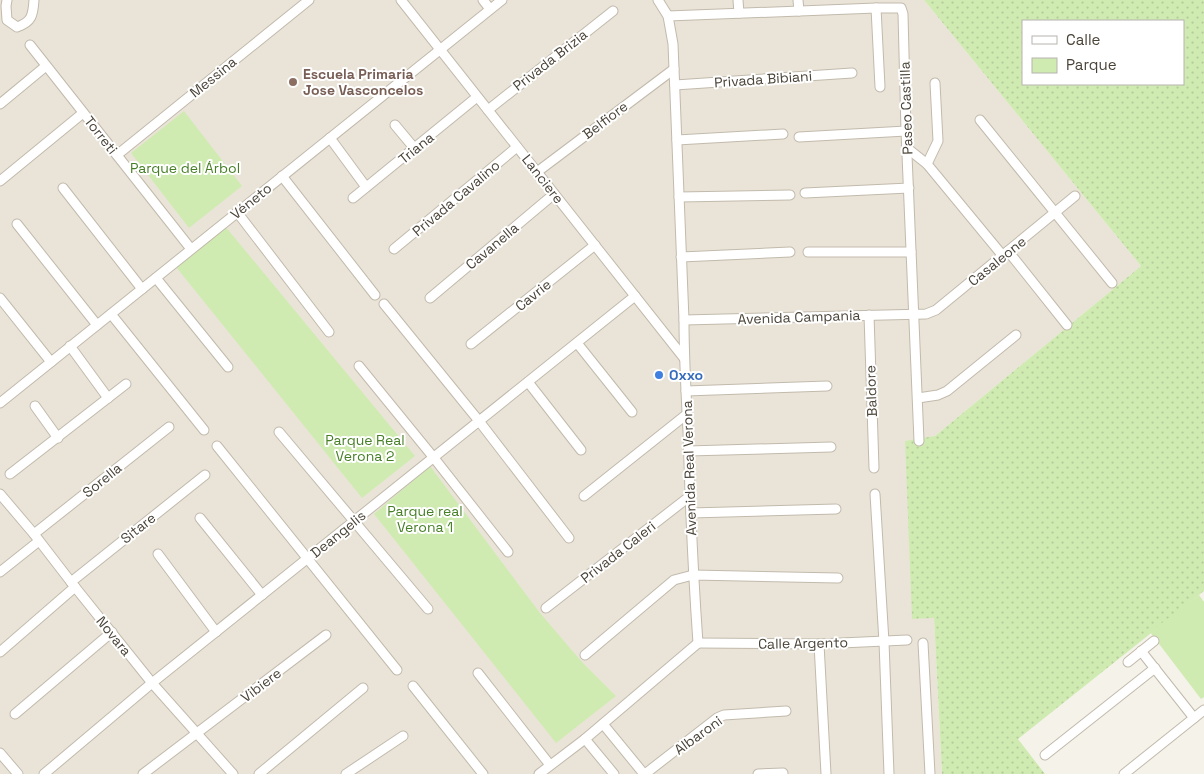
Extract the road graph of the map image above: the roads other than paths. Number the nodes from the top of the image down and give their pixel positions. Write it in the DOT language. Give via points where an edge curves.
graph roads {
  1 [pos="7,0"];
  2 [pos="34,0"];
  3 [pos="309,0"];
  4 [pos="401,0"];
  5 [pos="482,0"];
  6 [pos="502,0"];
  7 [pos="658,0"];
  8 [pos="738,0"];
  9 [pos="798,0"];
  10 [pos="861,4"];
  11 [pos="876,8"];
  12 [pos="490,9"];
  13 [pos="613,11"];
  14 [pos="799,11"];
  15 [pos="739,13"];
  16 [pos="668,16"];
  17 [pos="30,45"];
  18 [pos="440,49"];
  19 [pos="46,66"];
  20 [pos="674,69"];
  21 [pos="852,73"];
  22 [pos="675,84"];
  23 [pos="935,84"];
  24 [pos="880,87"];
  25 [pos="478,97"];
  26 [pos="0,104"];
  27 [pos="488,110"];
  28 [pos="83,113"];
  29 [pos="980,120"];
  30 [pos="395,125"];
  31 [pos="906,131"];
  32 [pos="783,134"];
  33 [pos="799,137"];
  34 [pos="330,138"];
  35 [pos="677,140"];
  36 [pos="517,147"];
  37 [pos="907,148"];
  38 [pos="415,149"];
  39 [pos="117,155"];
  40 [pos="926,164"];
  41 [pos="537,172"];
  42 [pos="282,176"];
  43 [pos="0,181"];
  44 [pos="366,187"];
  45 [pos="63,188"];
  46 [pos="909,188"];
  47 [pos="806,193"];
  48 [pos="554,194"];
  49 [pos="790,194"];
  50 [pos="1075,196"];
  51 [pos="679,197"];
  52 [pos="353,198"];
  53 [pos="237,212"];
  54 [pos="1055,213"];
  55 [pos="17,224"];
  56 [pos="595,246"];
  57 [pos="192,249"];
  58 [pos="394,249"];
  59 [pos="790,252"];
  60 [pos="808,252"];
  61 [pos="911,252"];
  62 [pos="1006,253"];
  63 [pos="681,258"];
  64 [pos="156,278"];
  65 [pos="1112,283"];
  66 [pos="142,289"];
  67 [pos="375,295"];
  68 [pos="635,296"];
  69 [pos="0,298"];
  70 [pos="430,298"];
  71 [pos="384,304"];
  72 [pos="111,314"];
  73 [pos="914,314"];
  74 [pos="869,315"];
  75 [pos="684,320"];
  76 [pos="97,325"];
  77 [pos="1067,325"];
  78 [pos="329,332"];
  79 [pos="1016,335"];
  80 [pos="577,343"];
  81 [pos="471,344"];
  82 [pos="70,346"];
  83 [pos="684,358"];
  84 [pos="51,362"];
  85 [pos="358,366"];
  86 [pos="228,367"];
  87 [pos="528,382"];
  88 [pos="126,384"];
  89 [pos="826,386"];
  90 [pos="686,391"];
  91 [pos="2,398"];
  92 [pos="108,398"];
  93 [pos="918,398"];
  94 [pos="35,406"];
  95 [pos="632,412"];
  96 [pos="687,414"];
  97 [pos="480,421"];
  98 [pos="169,427"];
  99 [pos="204,430"];
  100 [pos="279,432"];
  101 [pos="58,438"];
  102 [pos="919,441"];
  103 [pos="217,446"];
  104 [pos="831,447"];
  105 [pos="581,450"];
  106 [pos="688,451"];
  107 [pos="434,458"];
  108 [pos="874,468"];
  109 [pos="10,474"];
  110 [pos="205,475"];
  111 [pos="875,494"];
  112 [pos="1,496"];
  113 [pos="584,496"];
  114 [pos="690,496"];
  115 [pos="836,508"];
  116 [pos="691,513"];
  117 [pos="200,518"];
  118 [pos="354,522"];
  119 [pos="37,537"];
  120 [pos="569,538"];
  121 [pos="508,552"];
  122 [pos="158,554"];
  123 [pos="308,558"];
  124 [pos="0,572"];
  125 [pos="693,575"];
  126 [pos="838,578"];
  127 [pos="73,584"];
  128 [pos="262,595"];
  129 [pos="546,608"];
  130 [pos="428,609"];
  131 [pos="112,632"];
  132 [pos="216,632"];
  133 [pos="326,635"];
  134 [pos="907,640"];
  135 [pos="1154,641"];
  136 [pos="884,642"];
  137 [pos="923,643"];
  138 [pos="698,644"];
  139 [pos="819,644"];
  140 [pos="1141,651"];
  141 [pos="0,652"];
  142 [pos="585,655"];
  143 [pos="1128,662"];
  144 [pos="1155,668"];
  145 [pos="397,670"];
  146 [pos="478,673"];
  147 [pos="152,683"];
  148 [pos="412,686"];
  149 [pos="362,688"];
  150 [pos="1204,710"];
  151 [pos="786,711"];
  152 [pos="15,714"];
  153 [pos="1194,718"];
  154 [pos="603,724"];
  155 [pos="196,734"];
  156 [pos="403,736"];
  157 [pos="585,739"];
  158 [pos="0,753"];
  159 [pos="1045,754"];
  160 [pos="550,765"];
  161 [pos="783,772"];
  162 [pos="18,774"];
  163 [pos="44,774"];
  164 [pos="143,774"];
  165 [pos="233,774"];
  166 [pos="259,774"];
  167 [pos="346,774"];
  168 [pos="482,774"];
  169 [pos="539,774"];
  170 [pos="614,774"];
  171 [pos="644,774"];
  172 [pos="758,774"];
  173 [pos="826,774"];
  174 [pos="889,774"];
  175 [pos="930,774"];
  176 [pos="1124,774"];
  1 -- 2 [label="street" via="7,20 17,27 26,24 32,15"];
  3 -- 39 [label="street, Messina"];
  4 -- 18 [label="street, Lanciere"];
  5 -- 12 [label="street"];
  6 -- 12 [label="street, Véneto"];
  7 -- 16 [label="street, Avenida Real Verona"];
  8 -- 15 [label="street"];
  9 -- 14 [label="street"];
  10 -- 11 [label="street, Paseo Castilla"];
  10 -- 14 [label="street, Paseo Castilla"];
  11 -- 24 [label="street"];
  11 -- 31 [label="street, Paseo Castilla" via="901,8 903,14"];
  12 -- 18 [label="street, Véneto"];
  13 -- 27 [label="street, Privada Brizia"];
  14 -- 15 [label="street, Paseo Castilla"];
  15 -- 16 [label="street, Paseo Castilla"];
  16 -- 20 [label="street, Avenida Real Verona"];
  17 -- 19 [label="street, Torreti"];
  18 -- 25 [label="street, Lanciere"];
  18 -- 34 [label="street, Véneto"];
  19 -- 26 [label="street"];
  19 -- 28 [label="street, Torreti"];
  20 -- 22 [label="street, Avenida Real Verona"];
  20 -- 41 [label="street, Belfiore"];
  21 -- 22 [label="street, Privada Bibiani"];
  22 -- 35 [label="street, Avenida Real Verona"];
  23 -- 40 [label="street" via="938,141"];
  25 -- 27 [label="street, Lanciere"];
  25 -- 38 [label="street, Triana"];
  27 -- 36 [label="street, Lanciere"];
  28 -- 39 [label="street, Torreti"];
  28 -- 43 [label="street"];
  29 -- 54 [label="street"];
  30 -- 38 [label="street"];
  31 -- 33 [label="street"];
  31 -- 37 [label="street, Paseo Castilla"];
  32 -- 35 [label="street"];
  34 -- 42 [label="street, Véneto"];
  34 -- 44 [label="street"];
  35 -- 51 [label="street, Avenida Real Verona"];
  36 -- 41 [label="street, Lanciere"];
  36 -- 58 [label="street, Privada Cavalino"];
  37 -- 40 [label="street"];
  37 -- 46 [label="street, Paseo Castilla"];
  38 -- 44 [label="street, Triana"];
  39 -- 57 [label="street, Torreti"];
  40 -- 62 [label="street"];
  41 -- 48 [label="street, Lanciere"];
  42 -- 53 [label="street, Véneto"];
  42 -- 67 [label="street"];
  44 -- 52 [label="street, Triana"];
  45 -- 66 [label="street"];
  46 -- 47 [label="street"];
  46 -- 61 [label="street, Paseo Castilla"];
  48 -- 56 [label="street, Lanciere"];
  48 -- 70 [label="street, Cavanella"];
  49 -- 51 [label="street"];
  50 -- 54 [label="street, Casaleone"];
  51 -- 63 [label="street, Avenida Real Verona"];
  53 -- 57 [label="street, Véneto"];
  53 -- 78 [label="street"];
  54 -- 62 [label="street, Casaleone"];
  54 -- 65 [label="street"];
  55 -- 76 [label="street"];
  56 -- 68 [label="street, Lanciere"];
  56 -- 81 [label="street, Cavrie"];
  57 -- 64 [label="street, Véneto"];
  59 -- 63 [label="street"];
  60 -- 61 [label="street"];
  61 -- 73 [label="street, Paseo Castilla"];
  62 -- 73 [label="street, Casaleone" via="936,310"];
  62 -- 77 [label="street"];
  63 -- 75 [label="street, Avenida Real Verona"];
  64 -- 66 [label="street, Véneto"];
  64 -- 86 [label="street"];
  66 -- 72 [label="street, Véneto"];
  68 -- 80 [label="street, Deangelis"];
  68 -- 83 [label="street, Lanciere"];
  69 -- 84 [label="street"];
  71 -- 97 [label="street"];
  72 -- 76 [label="street, Véneto"];
  72 -- 99 [label="street"];
  73 -- 74 [label="street, Avenida Campania"];
  73 -- 93 [label="street, Paseo Castilla"];
  74 -- 75 [label="street, Avenida Campania"];
  74 -- 108 [label="street, Baldore"];
  75 -- 83 [label="street, Avenida Real Verona"];
  76 -- 82 [label="street, Véneto"];
  79 -- 93 [label="street" via="947,391"];
  80 -- 87 [label="street, Deangelis"];
  80 -- 95 [label="street"];
  82 -- 84 [label="street, Véneto"];
  82 -- 92 [label="street"];
  83 -- 90 [label="street, Avenida Real Verona"];
  84 -- 91 [label="street, Véneto"];
  85 -- 107 [label="street"];
  87 -- 97 [label="street, Deangelis"];
  87 -- 105 [label="street"];
  88 -- 92 [label="street"];
  89 -- 90 [label="street"];
  90 -- 96 [label="street, Avenida Real Verona"];
  92 -- 101 [label="street"];
  93 -- 102 [label="street, Paseo Castilla"];
  94 -- 101 [label="street"];
  96 -- 106 [label="street, Avenida Real Verona"];
  96 -- 113 [label="street"];
  97 -- 107 [label="street, Deangelis"];
  97 -- 120 [label="street"];
  98 -- 119 [label="street, Sorella"];
  100 -- 118 [label="street"];
  101 -- 109 [label="street"];
  103 -- 123 [label="street"];
  104 -- 106 [label="street"];
  106 -- 114 [label="street, Avenida Real Verona"];
  107 -- 118 [label="street, Deangelis"];
  107 -- 121 [label="street"];
  110 -- 127 [label="street, Sitare"];
  111 -- 136 [label="street"];
  112 -- 119 [label="street, Novara"];
  114 -- 116 [label="street, Avenida Real Verona"];
  114 -- 129 [label="street, Privada Caleri"];
  115 -- 116 [label="street"];
  116 -- 125 [label="street, Avenida Real Verona"];
  117 -- 128 [label="street"];
  118 -- 123 [label="street, Deangelis"];
  118 -- 130 [label="street"];
  119 -- 124 [label="street, Sorella"];
  119 -- 127 [label="street, Novara"];
  122 -- 132 [label="street"];
  123 -- 128 [label="street, Deangelis"];
  123 -- 145 [label="street"];
  125 -- 126 [label="street"];
  125 -- 138 [label="street, Avenida Real Verona"];
  125 -- 142 [label="street" via="674,580"];
  127 -- 131 [label="street, Novara"];
  127 -- 141 [label="street, Sitare"];
  128 -- 132 [label="street, Deangelis"];
  131 -- 147 [label="street, Novara"];
  131 -- 152 [label="street"];
  132 -- 147 [label="street, Deangelis"];
  133 -- 155 [label="street, Vibiere"];
  134 -- 136 [label="street, Calle Argento"];
  135 -- 140 [label="street"];
  136 -- 139 [label="street, Calle Argento"];
  136 -- 174 [label="street"];
  137 -- 175 [label="street"];
  138 -- 139 [label="street, Calle Argento"];
  138 -- 154 [label="street"];
  139 -- 173 [label="street"];
  140 -- 143 [label="street"];
  140 -- 144 [label="street"];
  144 -- 153 [label="street"];
  144 -- 159 [label="street"];
  146 -- 160 [label="street"];
  147 -- 155 [label="street, Novara"];
  147 -- 163 [label="street, Deangelis"];
  148 -- 168 [label="street"];
  149 -- 166 [label="street"];
  150 -- 153 [label="street"];
  151 -- 171 [label="street, Albaroni" via="717,718"];
  153 -- 176 [label="street"];
  154 -- 157 [label="street"];
  154 -- 171 [label="street"];
  155 -- 164 [label="street, Vibiere"];
  155 -- 165 [label="street, Novara"];
  156 -- 167 [label="street"];
  157 -- 160 [label="street"];
  157 -- 170 [label="street"];
  158 -- 162 [label="street"];
  160 -- 169 [label="street"];
  161 -- 172 [label="street"];
}
